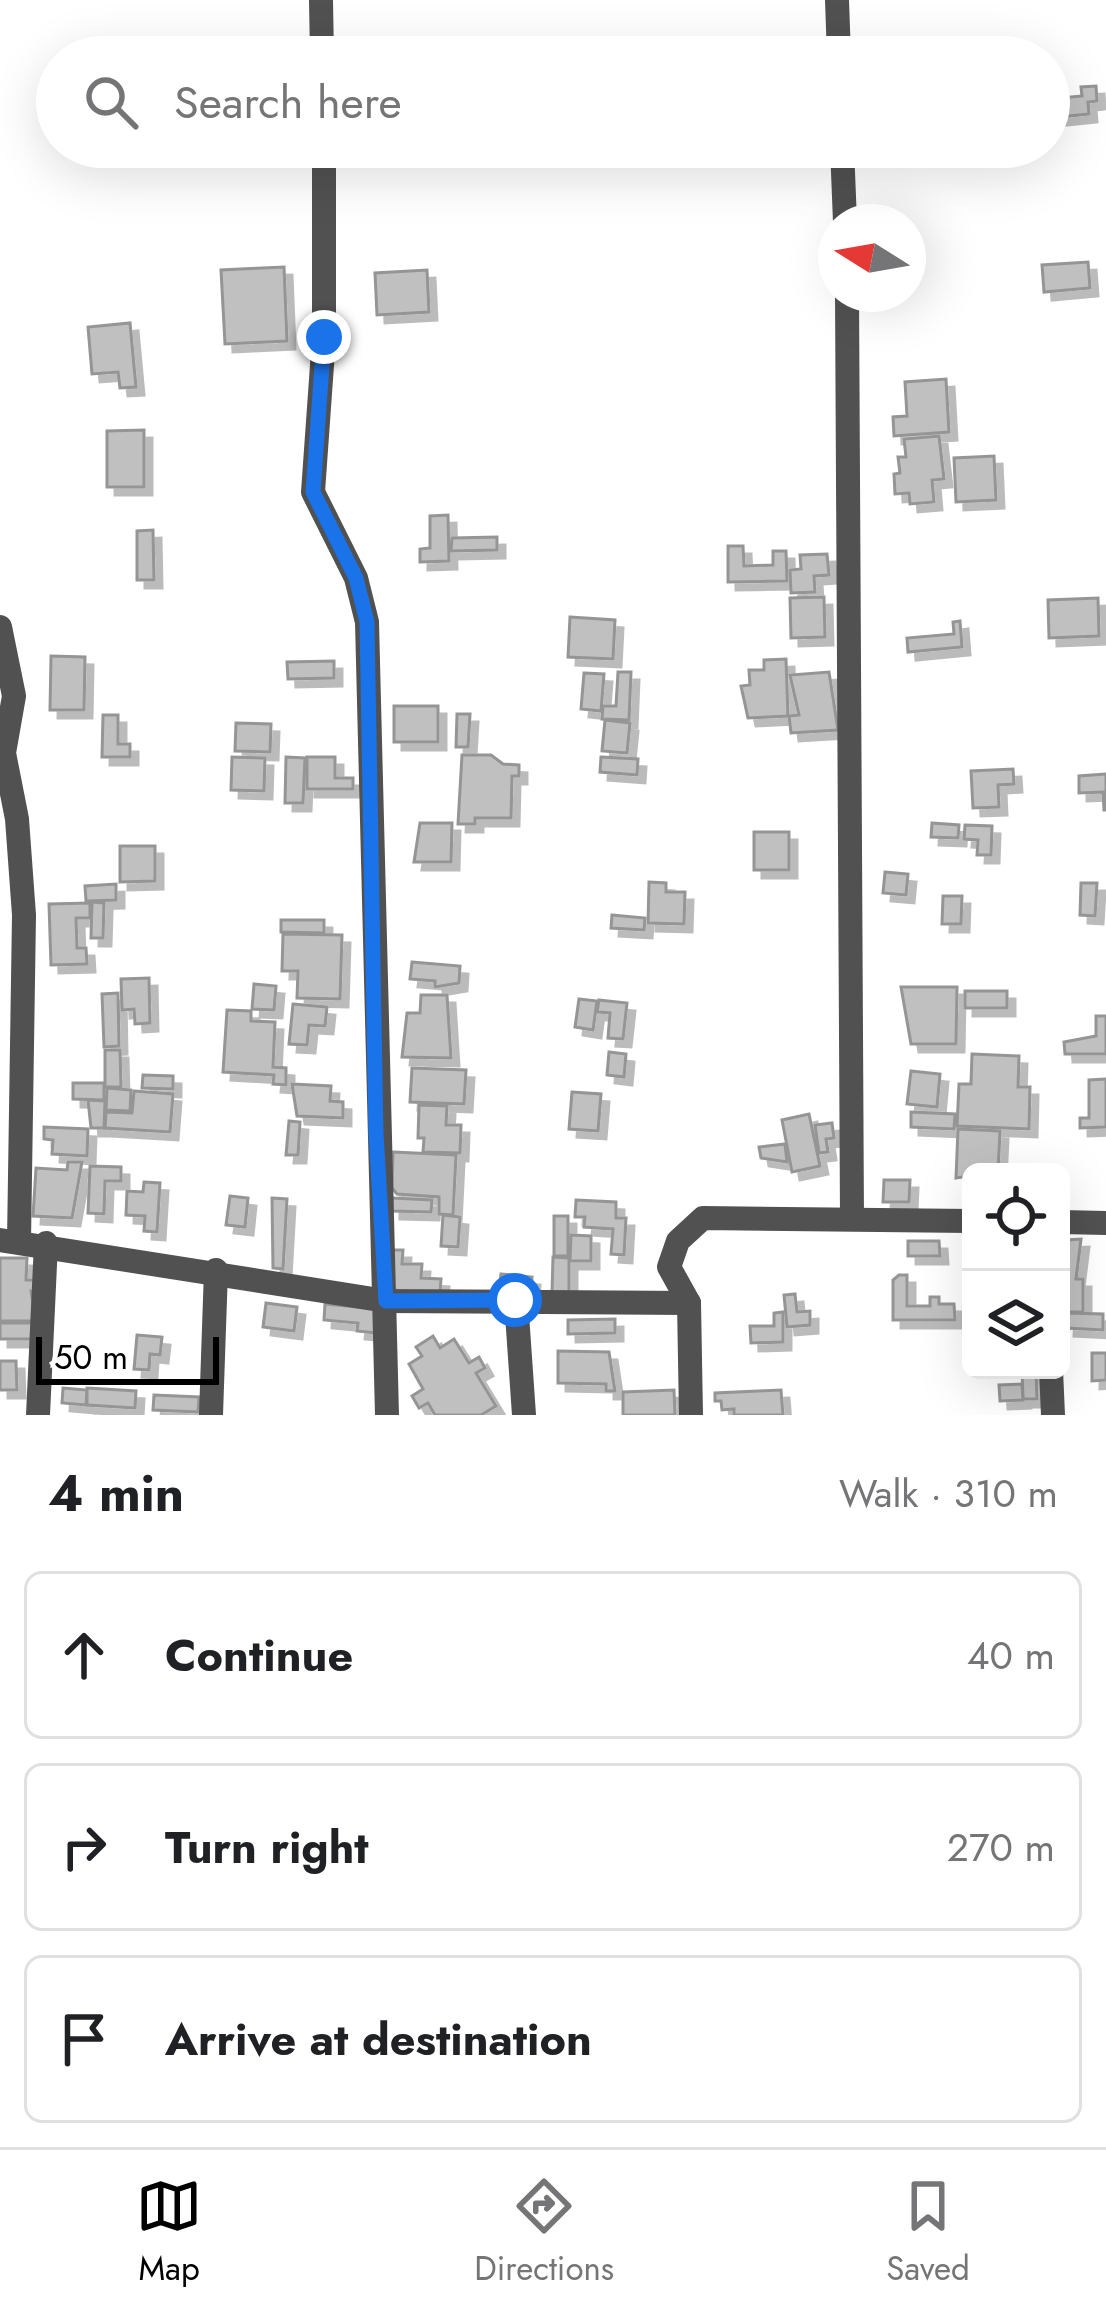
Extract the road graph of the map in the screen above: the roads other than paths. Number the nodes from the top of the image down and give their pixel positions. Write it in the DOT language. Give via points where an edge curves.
graph roads {
  1 [pos="321,0"];
  2 [pos="837,0"];
  3 [pos="322,36"];
  4 [pos="838,36"];
  5 [pos="324,168"];
  6 [pos="843,168"];
  7 [pos="844,204"];
  8 [pos="847,312"];
  9 [pos="0,627"];
  10 [pos="852,1219"];
  11 [pos="962,1221"];
  12 [pos="1070,1222"];
  13 [pos="1106,1223"];
  14 [pos="10,1240"];
  15 [pos="46,1243"];
  16 [pos="216,1270"];
  17 [pos="515,1300"];
  18 [pos="386,1301"];
  19 [pos="689,1303"];
  20 [pos="1051,1379"];
  21 [pos="38,1415"];
  22 [pos="211,1415"];
  23 [pos="387,1415"];
  24 [pos="524,1415"];
  25 [pos="691,1415"];
  26 [pos="1053,1415"];
  1 -- 3 [label="street"];
  2 -- 4 [label="street"];
  5 -- 18 [label="street" via="313,492 356,578 367,622"];
  6 -- 7 [label="street"];
  8 -- 10 [label="street"];
  9 -- 14 [label="street" via="14,696 4,753 25,915"];
  10 -- 11 [label="street"];
  10 -- 19 [label="street" via="703,1218 678,1241 670,1267"];
  12 -- 13 [label="street"];
  14 -- 15 [label="street"];
  15 -- 16 [label="street"];
  15 -- 21 [label="street"];
  16 -- 18 [label="street"];
  16 -- 22 [label="street"];
  17 -- 18 [label="street"];
  17 -- 19 [label="street"];
  17 -- 24 [label="street"];
  18 -- 23 [label="street"];
  19 -- 25 [label="street"];
  20 -- 26 [label="street"];
}
